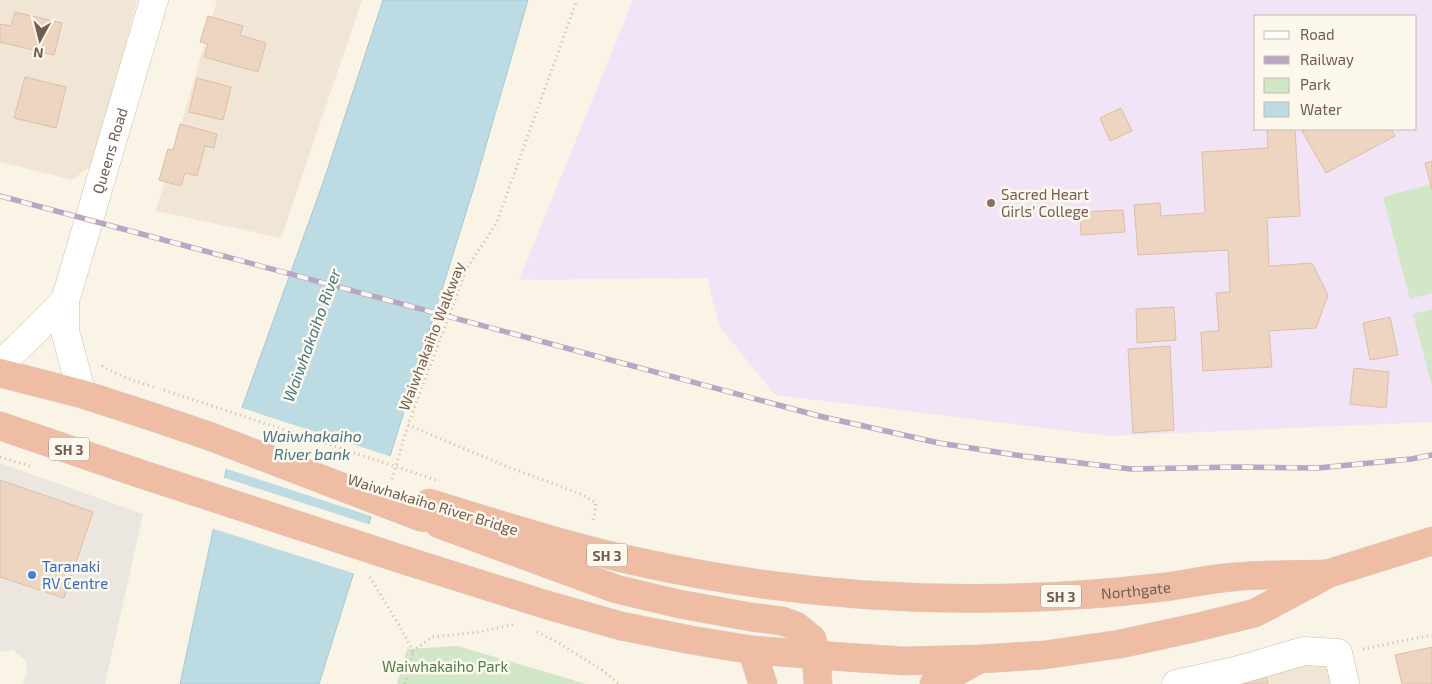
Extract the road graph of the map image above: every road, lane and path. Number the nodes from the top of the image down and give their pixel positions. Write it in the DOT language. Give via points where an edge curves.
graph roads {
  1 [pos="154,0"];
  2 [pos="577,0"];
  3 [pos="65,301"];
  4 [pos="98,362"];
  5 [pos="0,364"];
  6 [pos="0,373"];
  7 [pos="82,394"];
  8 [pos="408,425"];
  9 [pos="0,426"];
  10 [pos="392,481"];
  11 [pos="429,500"];
  12 [pos="1432,541"];
  13 [pos="584,549"];
  14 [pos="366,570"];
  15 [pos="1330,573"];
  16 [pos="790,588"];
  17 [pos="516,624"];
  18 [pos="534,630"];
  19 [pos="1432,635"];
  20 [pos="752,650"];
  21 [pos="413,651"];
  22 [pos="1338,653"];
  23 [pos="816,655"];
  24 [pos="980,659"];
  25 [pos="405,684"];
  26 [pos="619,684"];
  27 [pos="763,684"];
  28 [pos="818,684"];
  29 [pos="934,684"];
  30 [pos="1176,684"];
  31 [pos="1345,684"];
  1 -- 3 [label="street, Queens Road"];
  2 -- 8 [label="path, Waiwhakaiho Walkway" via="496,224 467,268"];
  3 -- 5 [label="street, Queens Road"];
  3 -- 7 [label="street, Queens Road" via="65,330"];
  4 -- 11 [label="path, bridge" via="111,371"];
  6 -- 7 [label="highway"];
  7 -- 11 [label="highway, bridge" via="209,436"];
  8 -- 10 [label="path, Waiwhakaiho Walkway"];
  8 -- 13 [label="path" via="581,494 596,503"];
  9 -- 20 [label="highway, SH 3, bridge" via="547,605 621,626"];
  11 -- 13 [label="highway, Waiwhakaiho River Bridge / SH 3"];
  11 -- 23 [label="highway" via="616,589 796,626 812,639"];
  12 -- 15 [label="highway, Northgate / SH 3"];
  13 -- 16 [label="highway, Waiwhakaiho River Bridge / SH 3" via="714,578"];
  14 -- 21 [label="path"];
  15 -- 16 [label="highway, Northgate / SH 3" via="1233,577 1165,587 1012,598 936,599"];
  15 -- 24 [label="highway, Northgate / SH 3" via="1255,613 1120,644 1044,655"];
  17 -- 21 [label="path" via="432,637"];
  18 -- 26 [label="path" via="602,670"];
  19 -- 22 [label="path"];
  20 -- 23 [label="highway, SH 3"];
  20 -- 27 [label="highway"];
  21 -- 25 [label="path"];
  22 -- 30 [label="street" via="1304,651"];
  22 -- 31 [label="street"];
  23 -- 24 [label="highway, Northgate / SH 3" via="904,661"];
  23 -- 28 [label="highway"];
  24 -- 29 [label="highway"];
}
